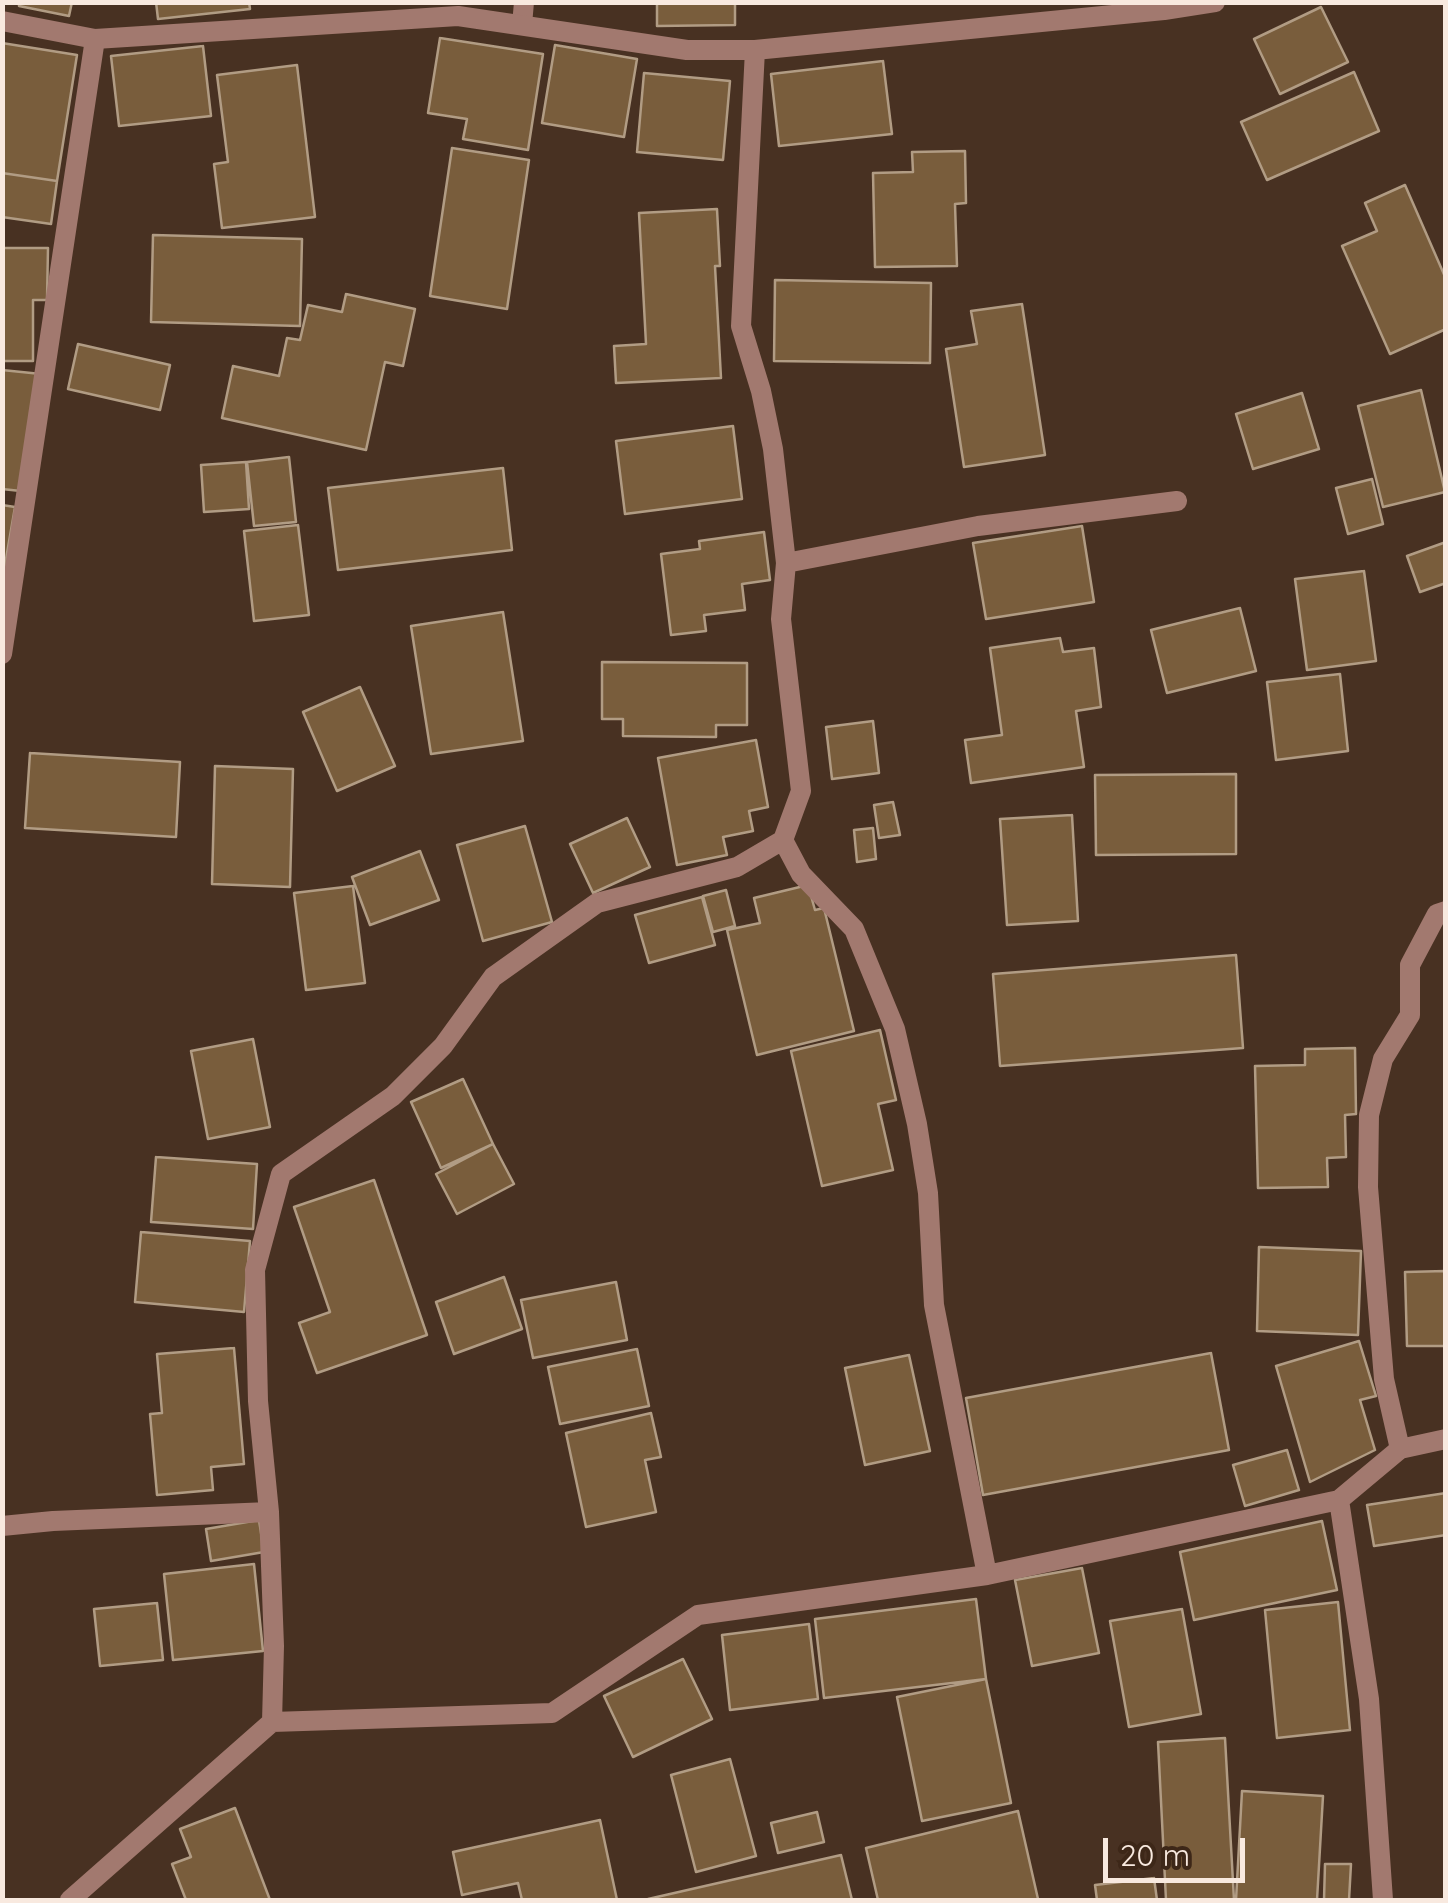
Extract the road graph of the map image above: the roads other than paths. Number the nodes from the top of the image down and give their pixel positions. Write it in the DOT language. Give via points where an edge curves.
graph roads {
  1 [pos="524,2"];
  2 [pos="1215,2"];
  3 [pos="460,9"];
  4 [pos="2,21"];
  5 [pos="522,25"];
  6 [pos="95,39"];
  7 [pos="754,50"];
  8 [pos="1177,501"];
  9 [pos="786,563"];
  10 [pos="2,654"];
  11 [pos="783,840"];
  12 [pos="1446,911"];
  13 [pos="1446,1439"];
  14 [pos="1400,1448"];
  15 [pos="1339,1500"];
  16 [pos="269,1512"];
  17 [pos="2,1526"];
  18 [pos="988,1576"];
  19 [pos="272,1722"];
  20 [pos="70,1900"];
  21 [pos="1384,1900"];
  1 -- 5 [label="street"];
  2 -- 7 [label="street"];
  3 -- 5 [label="street"];
  3 -- 6 [label="street"];
  4 -- 6 [label="street"];
  5 -- 7 [label="street" via="687,50"];
  6 -- 10 [label="street"];
  7 -- 9 [label="street" via="741,326 773,449"];
  8 -- 9 [label="street" via="978,526"];
  9 -- 11 [label="street" via="780,620 800,791"];
  11 -- 16 [label="street" via="737,866 597,904 493,978 443,1046 394,1096 281,1174 255,1270"];
  11 -- 18 [label="street" via="801,874 854,929 895,1029 928,1193 934,1305"];
  12 -- 14 [label="street" via="1437,914 1410,965 1410,1015 1383,1058 1369,1115 1368,1187 1384,1380"];
  13 -- 14 [label="street"];
  14 -- 15 [label="street"];
  15 -- 18 [label="street"];
  15 -- 21 [label="street" via="1369,1699"];
  16 -- 17 [label="street"];
  16 -- 19 [label="street"];
  18 -- 19 [label="street" via="698,1614 552,1712"];
  19 -- 20 [label="street"];
}
